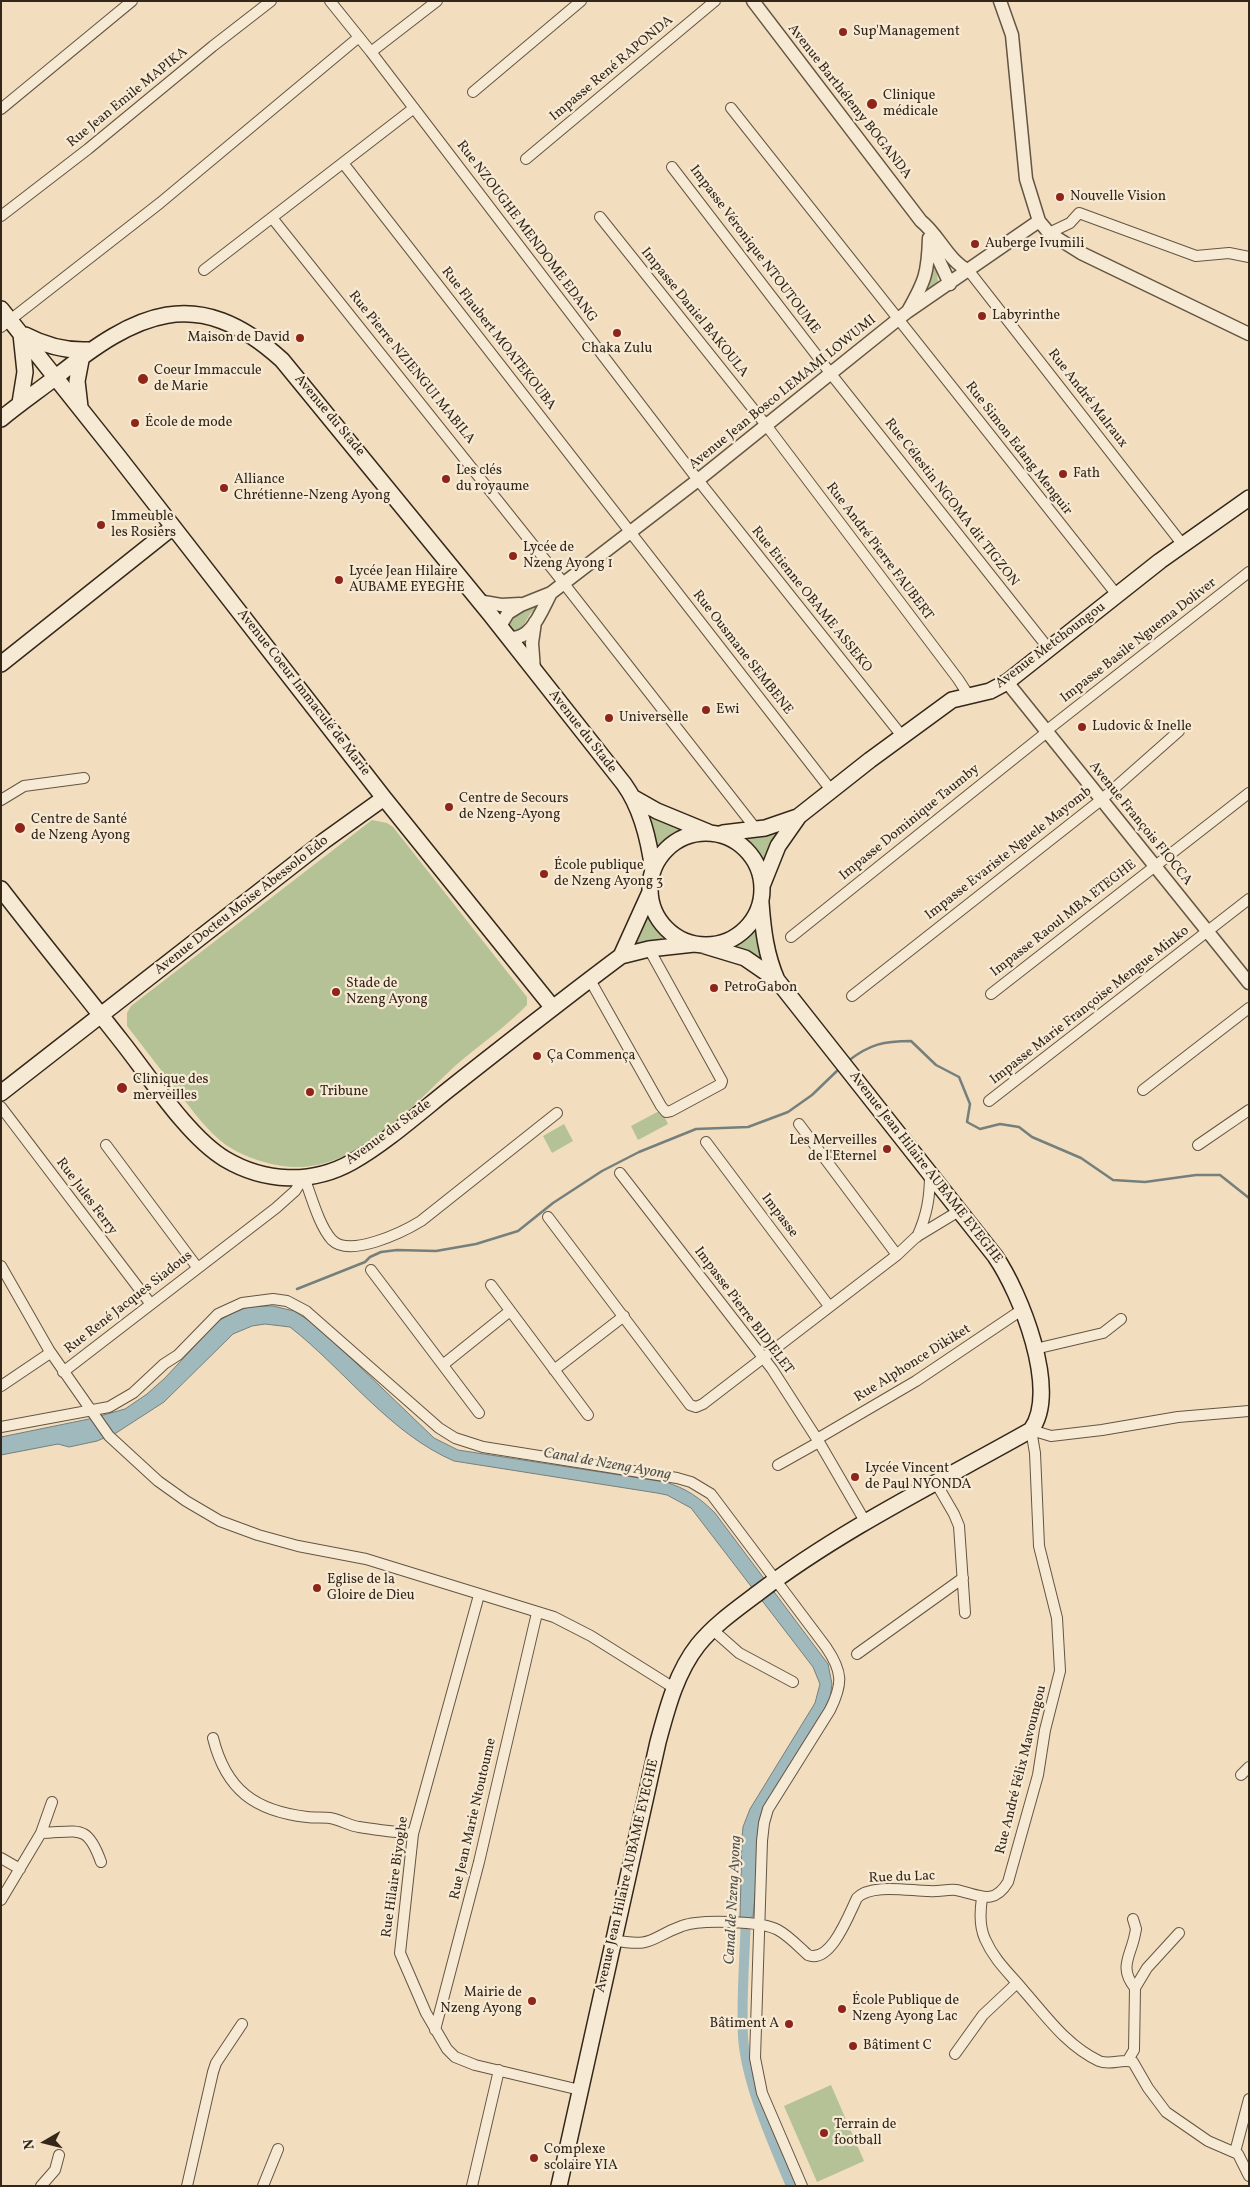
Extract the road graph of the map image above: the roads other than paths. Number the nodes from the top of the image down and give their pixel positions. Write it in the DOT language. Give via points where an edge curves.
graph roads {
  1 [pos="132,1"];
  2 [pos="271,1"];
  3 [pos="330,1"];
  4 [pos="437,1"];
  5 [pos="581,1"];
  6 [pos="715,1"];
  7 [pos="753,1"];
  8 [pos="1000,1"];
  9 [pos="359,37"];
  10 [pos="371,52"];
  11 [pos="473,92"];
  12 [pos="414,108"];
  13 [pos="732,108"];
  14 [pos="1,109"];
  15 [pos="526,159"];
  16 [pos="343,163"];
  17 [pos="672,167"];
  18 [pos="1,216"];
  19 [pos="600,218"];
  20 [pos="272,219"];
  21 [pos="922,221"];
  22 [pos="1039,221"];
  23 [pos="1050,233"];
  24 [pos="928,238"];
  25 [pos="950,254"];
  26 [pos="1249,258"];
  27 [pos="204,270"];
  28 [pos="969,271"];
  29 [pos="953,282"];
  30 [pos="903,316"];
  31 [pos="4,318"];
  32 [pos="21,333"];
  33 [pos="1249,334"];
  34 [pos="85,353"];
  35 [pos="831,374"];
  36 [pos="55,377"];
  37 [pos="24,400"];
  38 [pos="76,403"];
  39 [pos="1,419"];
  40 [pos="766,425"];
  41 [pos="698,480"];
  42 [pos="1249,498"];
  43 [pos="173,527"];
  44 [pos="631,532"];
  45 [pos="1183,545"];
  46 [pos="1249,572"];
  47 [pos="564,583"];
  48 [pos="550,593"];
  49 [pos="1116,595"];
  50 [pos="478,601"];
  51 [pos="528,603"];
  52 [pos="536,620"];
  53 [pos="505,633"];
  54 [pos="1048,649"];
  55 [pos="1,664"];
  56 [pos="534,670"];
  57 [pos="1007,682"];
  58 [pos="969,696"];
  59 [pos="1046,731"];
  60 [pos="1180,731"];
  61 [pos="902,736"];
  62 [pos="84,778"];
  63 [pos="831,790"];
  64 [pos="1249,793"];
  65 [pos="384,798"];
  66 [pos="634,798"];
  67 [pos="1,800"];
  68 [pos="1101,800"];
  69 [pos="799,816"];
  70 [pos="756,829"];
  71 [pos="714,833"];
  72 [pos="1154,866"];
  73 [pos="653,871"];
  74 [pos="1,889"];
  75 [pos="650,892"];
  76 [pos="762,893"];
  77 [pos="1249,899"];
  78 [pos="1208,932"];
  79 [pos="791,937"];
  80 [pos="698,945"];
  81 [pos="649,949"];
  82 [pos="621,956"];
  83 [pos="590,980"];
  84 [pos="777,980"];
  85 [pos="1249,984"];
  86 [pos="991,994"];
  87 [pos="852,996"];
  88 [pos="553,1008"];
  89 [pos="1249,1008"];
  90 [pos="102,1016"];
  91 [pos="1143,1090"];
  92 [pos="1,1093"];
  93 [pos="989,1102"];
  94 [pos="1,1107"];
  95 [pos="1249,1110"];
  96 [pos="556,1113"];
  97 [pos="799,1124"];
  98 [pos="706,1142"];
  99 [pos="106,1145"];
  100 [pos="1198,1145"];
  101 [pos="620,1173"];
  102 [pos="930,1173"];
  103 [pos="304,1177"];
  104 [pos="959,1211"];
  105 [pos="548,1216"];
  106 [pos="916,1237"];
  107 [pos="897,1254"];
  108 [pos="1,1266"];
  109 [pos="197,1267"];
  110 [pos="371,1270"];
  111 [pos="491,1285"];
  112 [pos="150,1302"];
  113 [pos="829,1306"];
  114 [pos="1023,1309"];
  115 [pos="510,1311"];
  116 [pos="624,1316"];
  117 [pos="1121,1319"];
  118 [pos="1035,1349"];
  119 [pos="50,1353"];
  120 [pos="764,1357"];
  121 [pos="444,1364"];
  122 [pos="554,1370"];
  123 [pos="63,1372"];
  124 [pos="1,1386"];
  125 [pos="1249,1411"];
  126 [pos="479,1413"];
  127 [pos="94,1414"];
  128 [pos="588,1415"];
  129 [pos="1,1427"];
  130 [pos="1031,1430"];
  131 [pos="818,1440"];
  132 [pos="778,1465"];
  133 [pos="936,1483"];
  134 [pos="866,1523"];
  135 [pos="963,1578"];
  136 [pos="774,1581"];
  137 [pos="479,1595"];
  138 [pos="537,1613"];
  139 [pos="965,1613"];
  140 [pos="713,1630"];
  141 [pos="857,1654"];
  142 [pos="793,1682"];
  143 [pos="674,1688"];
  144 [pos="212,1738"];
  145 [pos="1249,1767"];
  146 [pos="1241,1775"];
  147 [pos="52,1802"];
  148 [pos="41,1833"];
  149 [pos="413,1834"];
  150 [pos="1,1858"];
  151 [pos="101,1862"];
  152 [pos="20,1869"];
  153 [pos="982,1898"];
  154 [pos="1,1900"];
  155 [pos="1133,1919"];
  156 [pos="755,1924"];
  157 [pos="1179,1933"];
  158 [pos="613,1940"];
  159 [pos="1017,1983"];
  160 [pos="1134,1988"];
  161 [pos="242,2024"];
  162 [pos="435,2030"];
  163 [pos="955,2054"];
  164 [pos="1128,2060"];
  165 [pos="498,2070"];
  166 [pos="580,2090"];
  167 [pos="1249,2100"];
  168 [pos="278,2149"];
  169 [pos="1235,2152"];
  170 [pos="59,2155"];
  171 [pos="1249,2176"];
  172 [pos="41,2186"];
  173 [pos="187,2186"];
  174 [pos="263,2186"];
  175 [pos="472,2186"];
  176 [pos="558,2186"];
  177 [pos="802,2186"];
  1 -- 14 [label="street"];
  2 -- 18 [label="street, Rue Jean Emile MAPIKA"];
  3 -- 9 [label="street, Rue NZOUGHE MENDOME EDANG"];
  4 -- 10 [label="street"];
  5 -- 11 [label="street"];
  6 -- 15 [label="street, Impasse René RAPONDA"];
  7 -- 21 [label="street, Avenue Barthélemy BOGANDA"];
  8 -- 22 [label="street" via="1012,35 1026,179"];
  9 -- 10 [label="street, Rue NZOUGHE MENDOME EDANG"];
  9 -- 31 [label="street" via="160,203"];
  10 -- 12 [label="street, Rue NZOUGHE MENDOME EDANG"];
  12 -- 16 [label="street"];
  12 -- 41 [label="street, Rue NZOUGHE MENDOME EDANG"];
  13 -- 30 [label="street, Rue Simon Edang Menguir"];
  16 -- 20 [label="street"];
  16 -- 44 [label="street, Rue Flaubert MOATEKOUBA"];
  17 -- 35 [label="street, Impasse Véronique NTOUTOUME"];
  19 -- 40 [label="street, Impasse Daniel BAKOULA"];
  20 -- 27 [label="street"];
  20 -- 47 [label="street, Rue Pierre NZIENGUI MABILA"];
  21 -- 24 [label="street"];
  21 -- 25 [label="street"];
  22 -- 23 [label="street"];
  22 -- 28 [label="street, Avenue Jean Bosco LEMAMI LOWUMI"];
  23 -- 26 [label="street" via="1070,223 1079,213 1196,256 1229,253"];
  23 -- 33 [label="street" via="1081,253"];
  24 -- 29 [label="street"];
  24 -- 30 [label="street" via="925,279"];
  25 -- 28 [label="street"];
  25 -- 29 [label="street" via="956,272"];
  28 -- 29 [label="street, Avenue Jean Bosco LEMAMI LOWUMI"];
  28 -- 45 [label="street, Rue André Malraux"];
  29 -- 30 [label="street, Avenue Jean Bosco LEMAMI LOWUMI"];
  30 -- 35 [label="street, Avenue Jean Bosco LEMAMI LOWUMI"];
  30 -- 49 [label="street, Rue Simon Edang Menguir"];
  31 -- 32 [label="main road, Avenue Coeur Immaculé de Marie"];
  32 -- 34 [label="main road" via="48,346"];
  32 -- 36 [label="main road, Avenue Coeur Immaculé de Marie"];
  32 -- 37 [label="main road"];
  34 -- 36 [label="main road, Avenue du Stade"];
  34 -- 38 [label="main road" via="77,381"];
  34 -- 50 [label="main road, Avenue du Stade" via="135,324 180,313 218,319 250,334 282,360"];
  35 -- 40 [label="street, Avenue Jean Bosco LEMAMI LOWUMI"];
  35 -- 54 [label="street, Rue Célestin NGOMA dit TIGZON"];
  36 -- 37 [label="main road, Avenue du Stade"];
  36 -- 38 [label="main road, Avenue Coeur Immaculé de Marie"];
  37 -- 38 [label="main road" via="59,392"];
  37 -- 39 [label="main road, Avenue du Stade"];
  38 -- 43 [label="main road, Avenue Coeur Immaculé de Marie"];
  40 -- 41 [label="street, Avenue Jean Bosco LEMAMI LOWUMI"];
  40 -- 58 [label="street, Rue André Pierre FAUBERT"];
  41 -- 44 [label="street, Avenue Jean Bosco LEMAMI LOWUMI"];
  41 -- 61 [label="street, Rue Etienne OBAME ASSEKO"];
  42 -- 45 [label="main road, Avenue Metchoungou"];
  43 -- 55 [label="main road"];
  43 -- 65 [label="main road, Avenue Coeur Immaculé de Marie"];
  44 -- 47 [label="street, Avenue Jean Bosco LEMAMI LOWUMI"];
  44 -- 63 [label="street, Rue Ousmane SEMBENE"];
  45 -- 49 [label="main road, Avenue Metchoungou"];
  46 -- 59 [label="street, Impasse Basile Nguema Doliver"];
  47 -- 48 [label="street, Avenue Jean Bosco LEMAMI LOWUMI"];
  47 -- 70 [label="street, Rue Pierre NZIENGUI MABILA"];
  48 -- 51 [label="street, Avenue Jean Bosco LEMAMI LOWUMI"];
  48 -- 52 [label="street"];
  49 -- 54 [label="main road, Avenue Metchoungou"];
  50 -- 51 [label="street" via="501,606"];
  50 -- 53 [label="main road, Avenue du Stade"];
  51 -- 53 [label="street" via="508,613 502,623"];
  52 -- 53 [label="street" via="518,638"];
  52 -- 56 [label="street" via="532,643"];
  53 -- 56 [label="main road, Avenue du Stade"];
  54 -- 57 [label="main road, Avenue Metchoungou"];
  56 -- 66 [label="main road, Avenue du Stade"];
  57 -- 58 [label="main road, Avenue Metchoungou" via="990,691"];
  57 -- 59 [label="street, Avenue François FIOCCA"];
  58 -- 61 [label="main road, Avenue Metchoungou" via="952,700"];
  59 -- 68 [label="street, Avenue François FIOCCA"];
  59 -- 79 [label="street, Impasse Dominique Taumby"];
  60 -- 68 [label="street, Impasse Evariste Nguele Mayomb"];
  61 -- 63 [label="main road, Avenue Metchoungou"];
  62 -- 67 [label="street" via="24,786"];
  63 -- 69 [label="main road, Avenue Metchoungou"];
  64 -- 72 [label="street, Impasse Raoul MBA ETEGHE"];
  65 -- 88 [label="main road, Avenue Coeur Immaculé de Marie"];
  65 -- 90 [label="main road, Avenue Docteu Moise Abessolo Edo" via="324,841"];
  66 -- 71 [label="main road" via="657,811"];
  66 -- 73 [label="main road" via="649,845"];
  68 -- 72 [label="street, Avenue François FIOCCA"];
  68 -- 87 [label="street, Impasse Evariste Nguele Mayomb"];
  69 -- 70 [label="main road"];
  69 -- 76 [label="main road" via="778,846"];
  70 -- 71 [label="main road"];
  71 -- 73 [label="main road" via="691,834 674,842 661,855"];
  71 -- 76 [label="main road" via="735,840 749,852 758,868"];
  72 -- 78 [label="street, Avenue François FIOCCA"];
  72 -- 86 [label="street, Impasse Raoul MBA ETEGHE"];
  73 -- 75 [label="main road"];
  74 -- 90 [label="main road, Avenue du Stade"];
  75 -- 80 [label="main road" via="654,910 664,926 678,937"];
  75 -- 82 [label="main road"];
  76 -- 80 [label="main road" via="751,922 734,938 720,944"];
  76 -- 84 [label="main road" via="762,929"];
  77 -- 78 [label="street, Impasse Marie Françoise Mengue Minko"];
  78 -- 85 [label="street, Avenue François FIOCCA"];
  78 -- 93 [label="street, Impasse Marie Françoise Mengue Minko"];
  80 -- 81 [label="main road"];
  80 -- 84 [label="main road" via="744,958"];
  81 -- 82 [label="main road"];
  81 -- 83 [label="street" via="722,1081 671,1111 666,1112 661,1106"];
  82 -- 83 [label="main road, Avenue du Stade"];
  83 -- 88 [label="main road, Avenue du Stade"];
  84 -- 102 [label="main road, Avenue Jean Hilaire AUBAME EYEGHE"];
  88 -- 103 [label="main road, Avenue du Stade" via="352,1162"];
  89 -- 91 [label="street"];
  90 -- 92 [label="main road, Avenue Docteu Moise Abessolo Edo"];
  90 -- 103 [label="main road, Avenue du Stade" via="169,1103 198,1137 217,1153 252,1172 272,1177"];
  94 -- 112 [label="street, Rue Jules Ferry"];
  95 -- 100 [label="street"];
  96 -- 103 [label="street" via="422,1221 380,1240 350,1247 333,1241"];
  97 -- 107 [label="street"];
  98 -- 113 [label="street, Impasse"];
  99 -- 109 [label="street"];
  101 -- 120 [label="street, Impasse Pierre BIDJELET"];
  102 -- 104 [label="main road, Avenue Jean Hilaire AUBAME EYEGHE"];
  102 -- 106 [label="street" via="929,1203"];
  103 -- 109 [label="street, Rue René Jacques Siadous" via="295,1191 276,1208"];
  104 -- 106 [label="street"];
  104 -- 114 [label="main road, Avenue Jean Hilaire AUBAME EYEGHE" via="1001,1266"];
  105 -- 116 [label="street"];
  106 -- 107 [label="street"];
  107 -- 113 [label="street"];
  108 -- 119 [label="street, Rue René Jacques Siadous"];
  109 -- 112 [label="street, Rue René Jacques Siadous"];
  110 -- 121 [label="street"];
  111 -- 115 [label="street"];
  112 -- 123 [label="street, Rue René Jacques Siadous"];
  113 -- 120 [label="street"];
  114 -- 118 [label="main road, Avenue Jean Hilaire AUBAME EYEGHE"];
  114 -- 131 [label="street, Rue Alphonce Dikiket" via="923,1376"];
  115 -- 121 [label="street"];
  115 -- 122 [label="street"];
  116 -- 120 [label="street" via="690,1405 696,1407"];
  116 -- 122 [label="street"];
  117 -- 118 [label="street" via="1103,1333"];
  118 -- 130 [label="main road, Avenue Jean Hilaire AUBAME EYEGHE" via="1040,1396 1036,1423"];
  119 -- 123 [label="street, Rue René Jacques Siadous"];
  119 -- 124 [label="street"];
  120 -- 131 [label="street, Impasse Pierre BIDJELET"];
  121 -- 126 [label="street"];
  122 -- 128 [label="street"];
  123 -- 127 [label="street"];
  125 -- 130 [label="street" via="1051,1436"];
  127 -- 129 [label="street"];
  127 -- 136 [label="street" via="133,1392 184,1350 210,1320 224,1311 252,1301 287,1301 306,1311 438,1428 455,1438 482,1447 677,1478 706,1490 723,1508"];
  127 -- 137 [label="street" via="109,1436 142,1468 174,1492 237,1528 291,1544 366,1559"];
  130 -- 133 [label="main road"];
  130 -- 153 [label="street, Rue André Félix Mavoungou" via="1039,1546 1059,1632 1059,1680 1038,1775 1008,1882 999,1893"];
  131 -- 132 [label="street, Rue Alphonce Dikiket"];
  131 -- 134 [label="street, Impasse Pierre BIDJELET"];
  133 -- 134 [label="main road"];
  133 -- 135 [label="street" via="959,1526"];
  134 -- 136 [label="main road"];
  135 -- 139 [label="street"];
  135 -- 141 [label="street"];
  136 -- 140 [label="main road, Avenue Jean Hilaire AUBAME EYEGHE"];
  136 -- 156 [label="street" via="837,1664 840,1685 830,1710 766,1815"];
  137 -- 138 [label="street"];
  137 -- 149 [label="street, Rue Hilaire Biyoghe"];
  138 -- 143 [label="street" via="554,1617 591,1636"];
  138 -- 162 [label="street, Rue Jean Marie Ntoutoume" via="470,1898"];
  140 -- 142 [label="street" via="740,1653"];
  140 -- 143 [label="main road, Avenue Jean Hilaire AUBAME EYEGHE" via="698,1646"];
  143 -- 158 [label="main road, Avenue Jean Hilaire AUBAME EYEGHE" via="658,1742"];
  144 -- 149 [label="street" via="218,1759 228,1776 247,1798 259,1805 294,1815 328,1817 356,1827"];
  145 -- 146 [label="street"];
  147 -- 148 [label="street"];
  148 -- 151 [label="street" via="81,1832 88,1835"];
  148 -- 152 [label="street"];
  149 -- 162 [label="street, Rue Hilaire Biyoghe" via="400,1953 416,1995"];
  150 -- 152 [label="street"];
  152 -- 154 [label="street"];
  153 -- 156 [label="street, Rue du Lac" via="955,1890 865,1892 857,1898 837,1937 822,1956 810,1957 777,1929"];
  153 -- 159 [label="street" via="980,1923 984,1938"];
  155 -- 160 [label="street" via="1136,1928 1125,1968"];
  156 -- 158 [label="street" via="683,1925 654,1941 641,1944"];
  156 -- 177 [label="street" via="754,2039 757,2072 768,2107"];
  157 -- 160 [label="street" via="1147,1968"];
  158 -- 166 [label="main road, Avenue Jean Hilaire AUBAME EYEGHE"];
  159 -- 163 [label="street" via="983,2016"];
  159 -- 164 [label="street" via="1062,2036 1077,2048 1106,2063"];
  160 -- 164 [label="street" via="1134,2050"];
  161 -- 173 [label="street" via="216,2063"];
  162 -- 165 [label="street, Rue Hilaire Biyoghe" via="455,2057"];
  164 -- 169 [label="street" via="1133,2062 1166,2112 1208,2142"];
  165 -- 166 [label="street, Rue Hilaire Biyoghe"];
  165 -- 175 [label="street"];
  166 -- 176 [label="main road, Avenue Jean Hilaire AUBAME EYEGHE"];
  167 -- 169 [label="street"];
  168 -- 174 [label="street"];
  169 -- 171 [label="street"];
  170 -- 172 [label="street" via="54,2170"];
}
